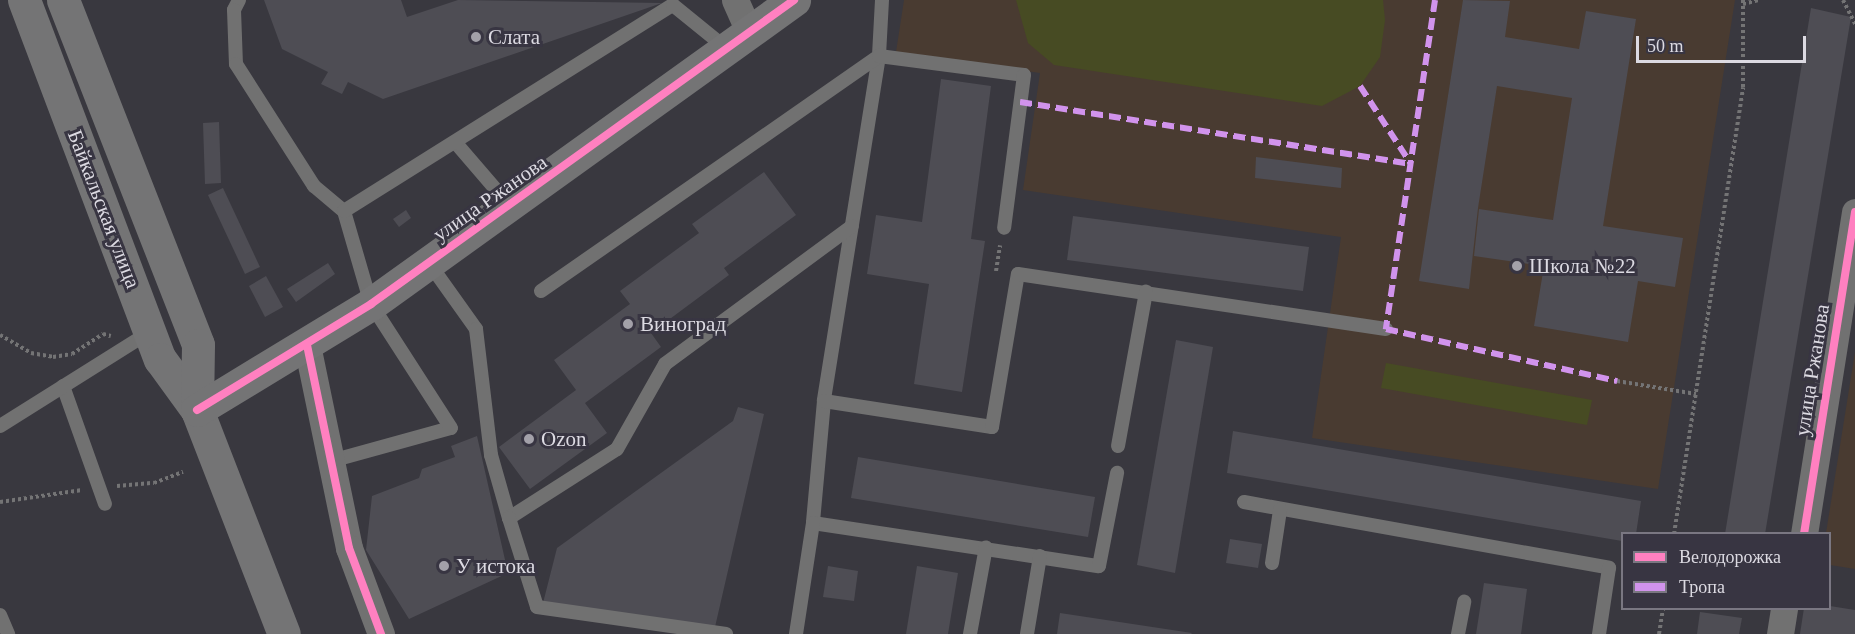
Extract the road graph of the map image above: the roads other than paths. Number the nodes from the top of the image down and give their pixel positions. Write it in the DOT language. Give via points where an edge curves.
graph roads {
  1 [pos="24,0"];
  2 [pos="63,0"];
  3 [pos="239,0"];
  4 [pos="735,0"];
  5 [pos="794,0"];
  6 [pos="882,0"];
  7 [pos="738,41"];
  8 [pos="879,56"];
  9 [pos="455,142"];
  10 [pos="511,206"];
  11 [pos="344,211"];
  12 [pos="1855,212"];
  13 [pos="852,226"];
  14 [pos="1004,228"];
  15 [pos="429,263"];
  16 [pos="541,291"];
  17 [pos="1146,292"];
  18 [pos="371,304"];
  19 [pos="1386,329"];
  20 [pos="143,336"];
  21 [pos="307,345"];
  22 [pos="63,386"];
  23 [pos="825,400"];
  24 [pos="197,410"];
  25 [pos="0,426"];
  26 [pos="1118,446"];
  27 [pos="331,461"];
  28 [pos="1117,473"];
  29 [pos="1244,502"];
  30 [pos="105,504"];
  31 [pos="1280,510"];
  32 [pos="509,518"];
  33 [pos="813,523"];
  34 [pos="1804,532"];
  35 [pos="986,547"];
  36 [pos="1040,556"];
  37 [pos="1272,563"];
  38 [pos="1464,602"];
  39 [pos="1784,610"];
  40 [pos="0,615"];
  41 [pos="8,634"];
  42 [pos="284,634"];
  43 [pos="381,634"];
  44 [pos="726,634"];
  45 [pos="796,634"];
  46 [pos="970,634"];
  47 [pos="1027,634"];
  48 [pos="1458,634"];
  49 [pos="1599,634"];
  50 [pos="1780,634"];
  1 -- 20 [label="main road, Байкальская улица"];
  2 -- 24 [label="main road, Байкальская улица" via="198,345"];
  3 -- 11 [label="lane" via="234,10 236,63 314,186"];
  4 -- 7 [label="street"];
  5 -- 7 [label="main road, улица Ржанова"];
  6 -- 8 [label="lane"];
  7 -- 9 [label="lane" via="673,5"];
  7 -- 10 [label="main road, улица Ржанова"];
  8 -- 13 [label="lane"];
  8 -- 14 [label="lane" via="1024,75"];
  8 -- 16 [label="lane"];
  9 -- 10 [label="lane"];
  9 -- 11 [label="lane"];
  10 -- 15 [label="main road, улица Ржанова"];
  11 -- 18 [label="lane"];
  12 -- 34 [label="street, улица Ржанова"];
  13 -- 23 [label="lane"];
  13 -- 32 [label="lane" via="665,364 618,449"];
  15 -- 18 [label="main road, улица Ржанова"];
  15 -- 32 [label="lane" via="476,329 491,455"];
  17 -- 19 [label="lane"];
  17 -- 23 [label="lane" via="1018,274 992,427"];
  17 -- 26 [label="lane"];
  18 -- 21 [label="main road, улица Ржанова"];
  18 -- 27 [label="lane" via="451,428"];
  20 -- 22 [label="lane"];
  20 -- 24 [label="main road, Байкальская улица"];
  21 -- 24 [label="main road, улица Ржанова"];
  21 -- 27 [label="street"];
  22 -- 25 [label="lane"];
  22 -- 30 [label="lane"];
  23 -- 33 [label="lane"];
  24 -- 42 [label="main road, Байкальская улица"];
  27 -- 43 [label="street" via="350,548"];
  28 -- 36 [label="lane" via="1099,566"];
  29 -- 31 [label="lane"];
  31 -- 37 [label="lane"];
  31 -- 49 [label="lane" via="1608,568"];
  32 -- 44 [label="lane" via="537,607"];
  33 -- 35 [label="lane"];
  33 -- 45 [label="lane"];
  35 -- 36 [label="lane"];
  35 -- 46 [label="lane"];
  36 -- 47 [label="lane"];
  38 -- 48 [label="lane"];
  39 -- 50 [label="street"];
  40 -- 41 [label="lane"];
}
